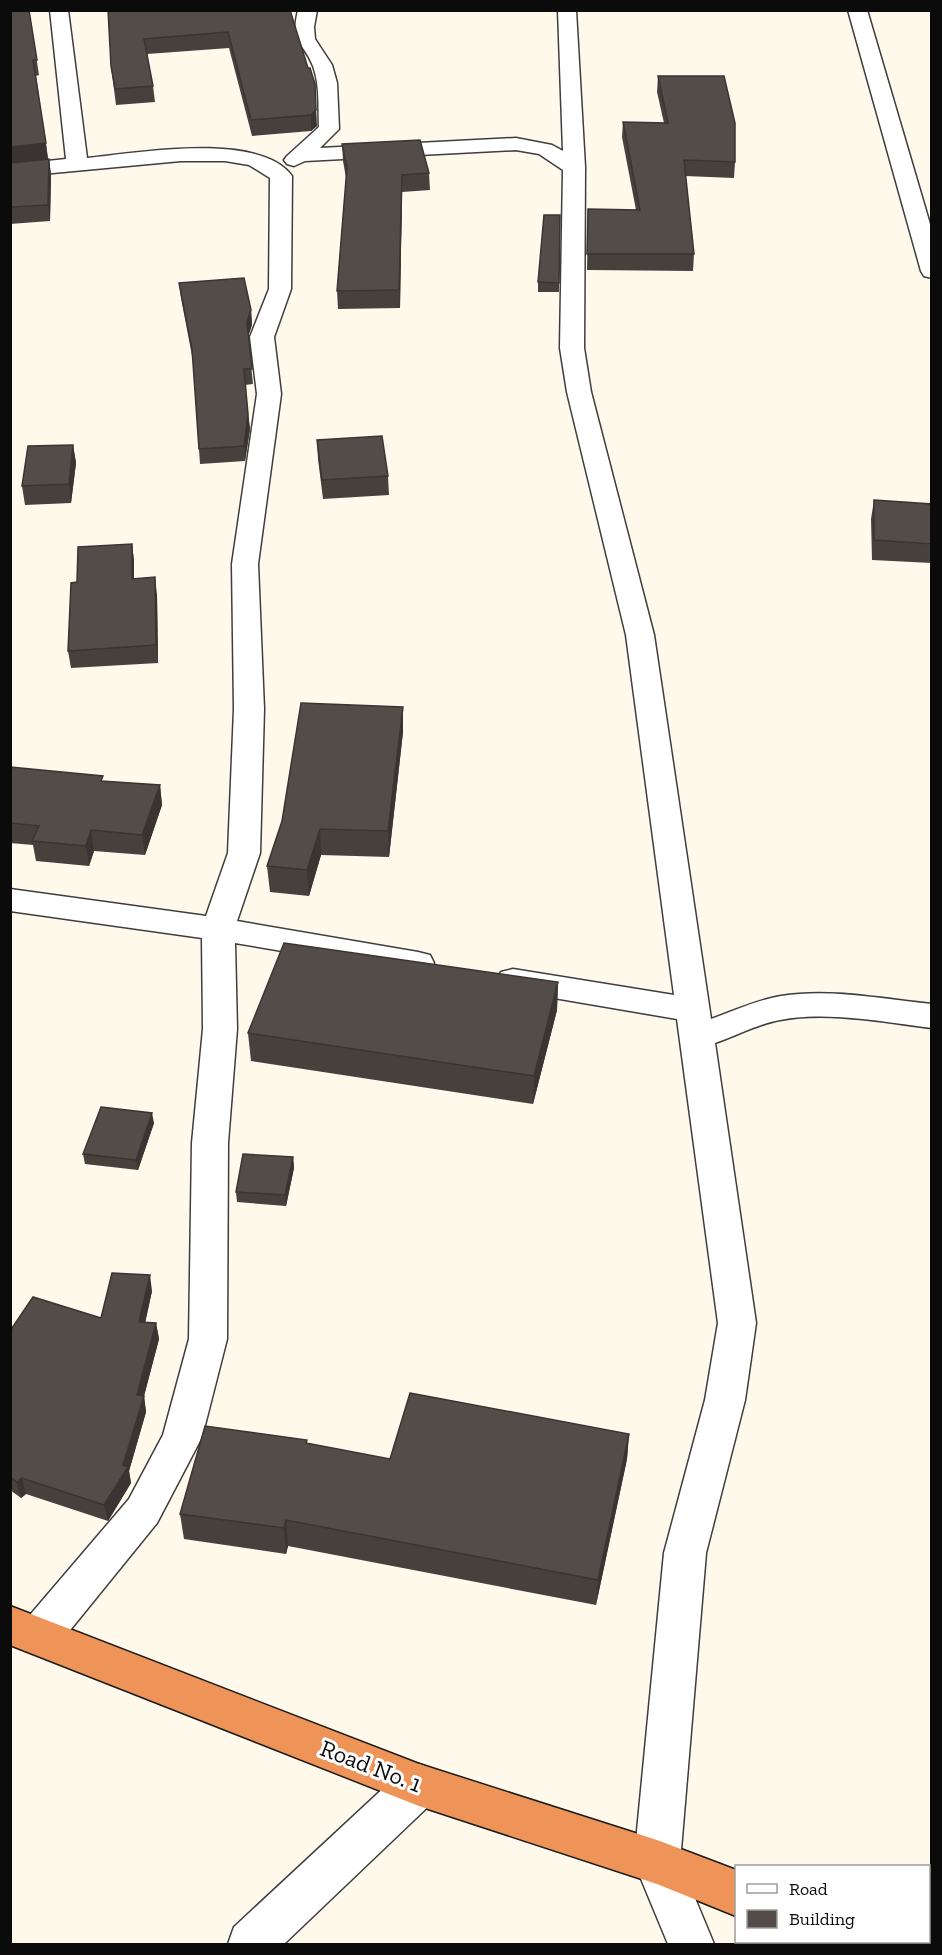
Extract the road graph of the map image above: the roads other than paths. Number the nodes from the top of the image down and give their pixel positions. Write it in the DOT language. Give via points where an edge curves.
graph roads {
  1 [pos="59,10"];
  2 [pos="308,10"];
  3 [pos="567,10"];
  4 [pos="858,10"];
  5 [pos="77,165"];
  6 [pos="290,165"];
  7 [pos="574,167"];
  8 [pos="10,171"];
  9 [pos="932,271"];
  10 [pos="10,900"];
  11 [pos="218,929"];
  12 [pos="450,969"];
  13 [pos="484,975"];
  14 [pos="932,1016"];
  15 [pos="695,1024"];
  16 [pos="25,1630"];
  17 [pos="419,1785"];
  18 [pos="657,1862"];
  19 [pos="735,1893"];
  20 [pos="251,1944"];
  21 [pos="691,1944"];
  1 -- 5 [label="street"];
  2 -- 6 [label="street" via="305,39 322,65 329,129"];
  3 -- 7 [label="street"];
  4 -- 9 [label="street"];
  5 -- 6 [label="street" via="181,155 225,155"];
  5 -- 8 [label="street"];
  6 -- 7 [label="street" via="516,144 545,149"];
  6 -- 11 [label="street" via="280,289 262,337 269,394 245,564 249,709 244,853"];
  7 -- 15 [label="street" via="572,348 579,392 640,635"];
  10 -- 11 [label="street"];
  11 -- 12 [label="street"];
  11 -- 16 [label="street" via="220,1029 210,1143 208,1339 182,1437 143,1511"];
  13 -- 15 [label="street"];
  14 -- 15 [label="street" via="820,1004 780,1008 730,1025"];
  15 -- 18 [label="street" via="737,1323 726,1400 685,1553"];
  16 -- 17 [label="highway, Road No. 1"];
  17 -- 18 [label="highway, Road No. 1"];
  17 -- 20 [label="street"];
  18 -- 19 [label="highway, Road No. 1"];
  18 -- 21 [label="street"];
}
